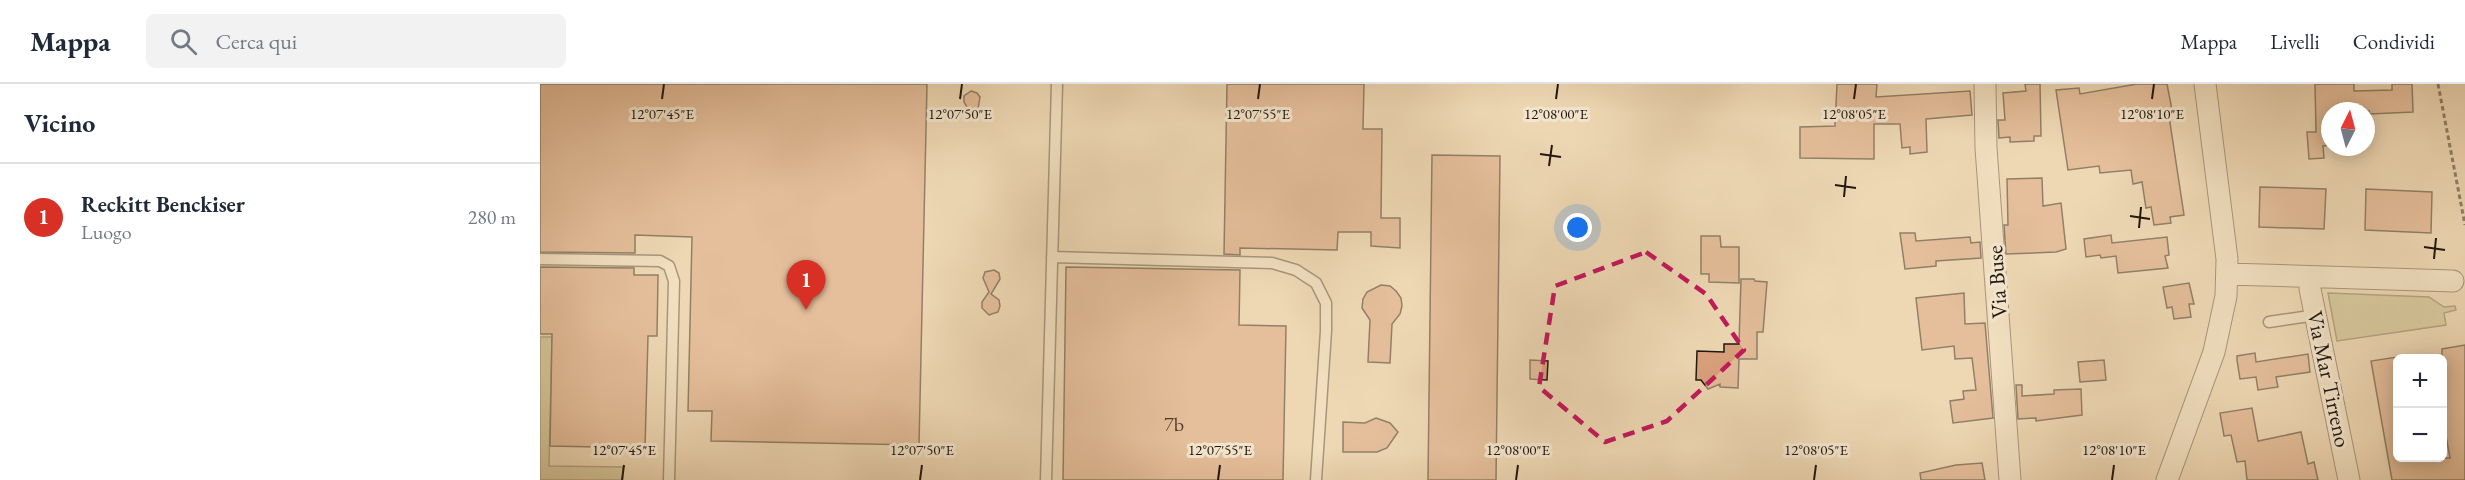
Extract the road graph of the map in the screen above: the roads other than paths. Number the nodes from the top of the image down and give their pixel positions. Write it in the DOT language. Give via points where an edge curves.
graph roads {
  1 [pos="1057,84"];
  2 [pos="1985,84"];
  3 [pos="2205,84"];
  4 [pos="1052,257"];
  5 [pos="540,259"];
  6 [pos="2228,274"];
  7 [pos="2310,278"];
  8 [pos="2453,281"];
  9 [pos="2316,315"];
  10 [pos="2269,322"];
  11 [pos="669,480"];
  12 [pos="1046,480"];
  13 [pos="1316,480"];
  14 [pos="2010,480"];
  15 [pos="2167,480"];
  16 [pos="2349,480"];
  1 -- 4 [label="lane"];
  2 -- 14 [label="street, Via Buse" via="1986,148"];
  3 -- 6 [label="street"];
  4 -- 12 [label="lane"];
  4 -- 13 [label="lane" via="1272,264 1296,270 1316,283 1326,303 1326,331"];
  5 -- 11 [label="lane" via="660,261 669,266 674,281"];
  6 -- 7 [label="street, Via Mar Tirreno"];
  6 -- 15 [label="street" via="2214,352"];
  7 -- 8 [label="street, Via Mar Tirreno"];
  7 -- 9 [label="street, Via Mar Tirreno"];
  9 -- 10 [label="lane"];
  9 -- 16 [label="street, Via Mar Tirreno"];
}
